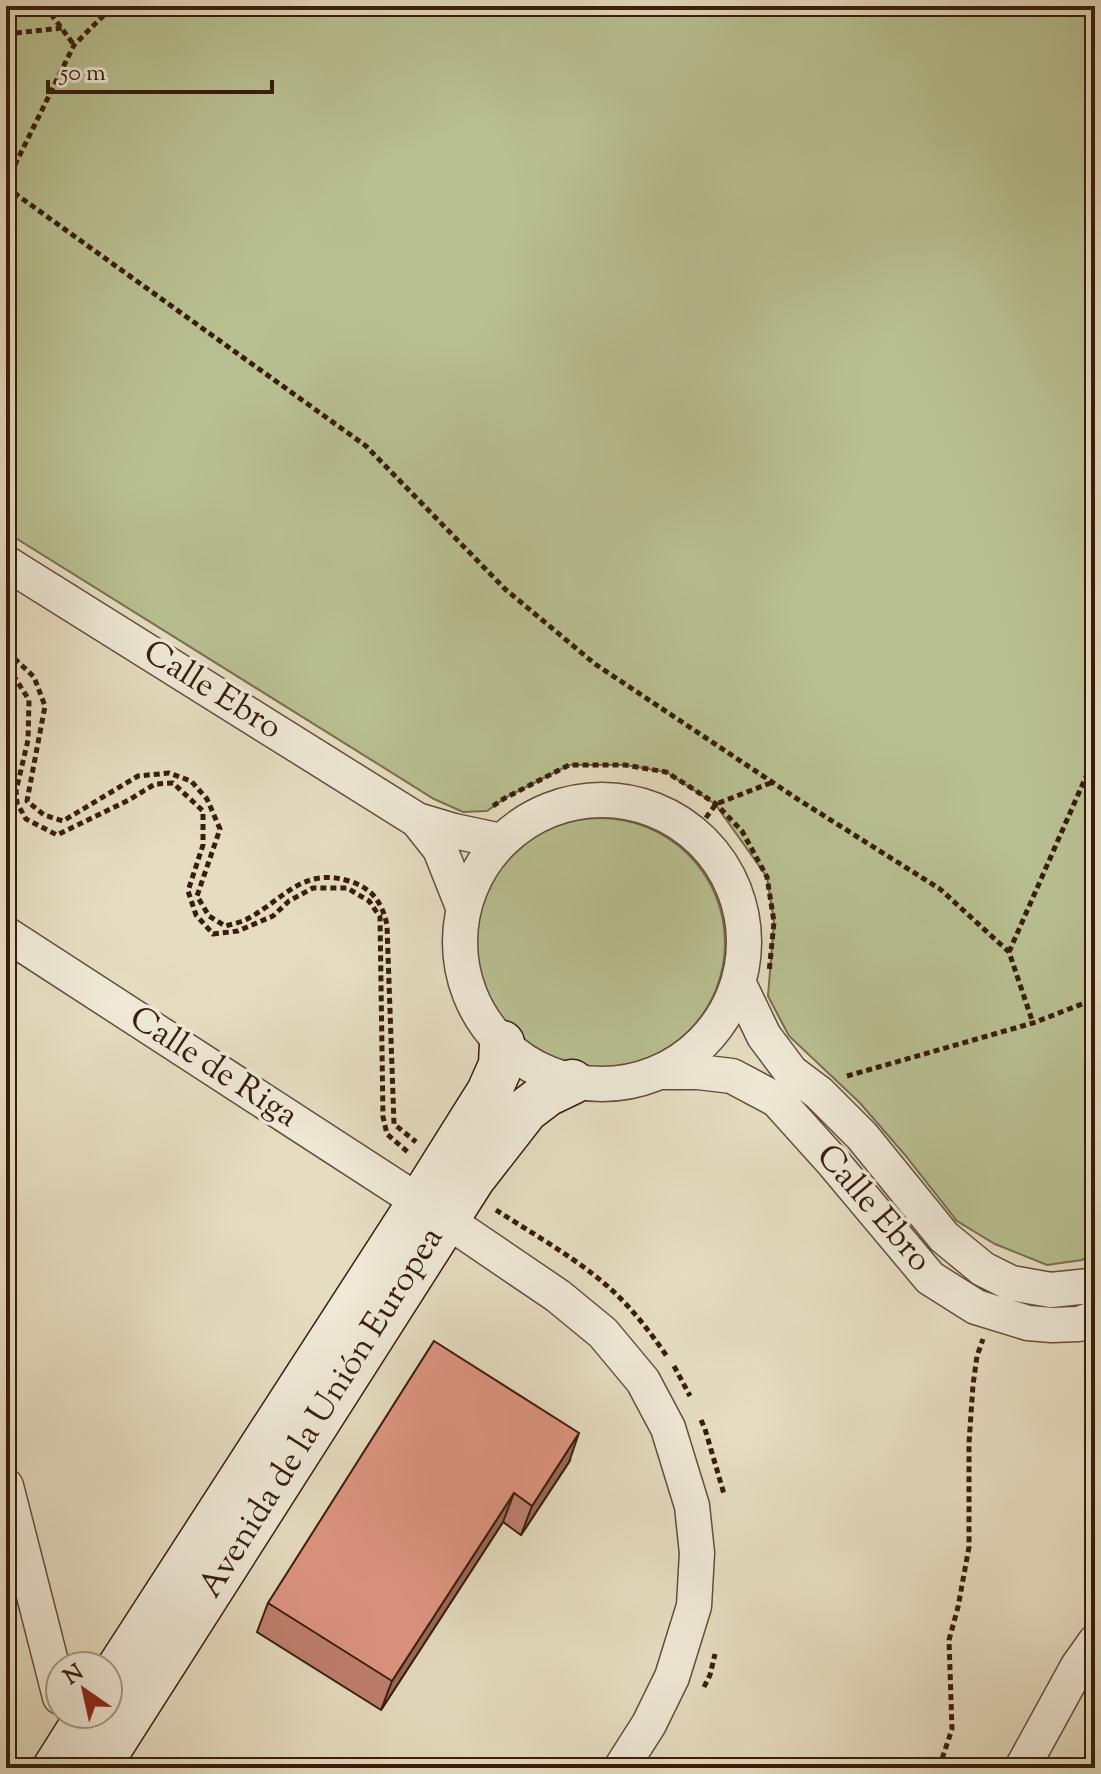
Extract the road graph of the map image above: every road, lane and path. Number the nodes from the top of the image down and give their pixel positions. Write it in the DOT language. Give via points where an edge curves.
graph roads {
  1 [pos="45,6"];
  2 [pos="113,6"];
  3 [pos="62,28"];
  4 [pos="6,34"];
  5 [pos="74,45"];
  6 [pos="6,185"];
  7 [pos="6,563"];
  8 [pos="6,653"];
  9 [pos="6,669"];
  10 [pos="1095,756"];
  11 [pos="773,782"];
  12 [pos="716,804"];
  13 [pos="417,820"];
  14 [pos="494,826"];
  15 [pos="694,834"];
  16 [pos="463,907"];
  17 [pos="6,934"];
  18 [pos="1009,952"];
  19 [pos="754,985"];
  20 [pos="1095,999"];
  21 [pos="1033,1023"];
  22 [pos="502,1043"];
  23 [pos="662,1072"];
  24 [pos="835,1080"];
  25 [pos="572,1082"];
  26 [pos="450,1196"];
  27 [pos="1095,1283"];
  28 [pos="992,1312"];
  29 [pos="1095,1318"];
  30 [pos="6,1486"];
  31 [pos="1095,1642"];
  32 [pos="48,1650"];
  33 [pos="124,1662"];
  34 [pos="75,1741"];
  35 [pos="621,1768"];
  36 [pos="939,1768"];
  37 [pos="1022,1768"];
  1 -- 3 [label="path"];
  2 -- 5 [label="path"];
  3 -- 4 [label="path"];
  3 -- 5 [label="path"];
  5 -- 6 [label="path"];
  6 -- 11 [label="path" via="366,446 505,589 595,664"];
  7 -- 13 [label="street, Calle Ebro"];
  8 -- 26 [label="path" via="34,677 45,706 27,801 44,815 63,821 138,776 169,773 191,781 207,799 220,829 197,896 209,916 225,926 247,920 294,886 328,877 364,886 383,907 394,1124 420,1145"];
  9 -- 26 [label="path" via="29,700 28,740 16,791 26,819 57,835 155,784 173,783 203,811 203,845 188,891 196,915 213,934 238,931 273,916 313,888 347,888 369,901 380,917 387,1134"];
  10 -- 18 [label="path"];
  11 -- 12 [label="path"];
  11 -- 18 [label="path" via="940,889"];
  12 -- 14 [label="path" via="666,772 625,765 569,765 505,798"];
  12 -- 15 [label="path"];
  12 -- 19 [label="path" via="742,831 767,877 774,922"];
  13 -- 14 [label="street, Calle Ebro" via="454,831"];
  13 -- 16 [label="street, Calle Ebro" via="440,849"];
  14 -- 15 [label="street" via="585,800 633,802 677,819"];
  14 -- 16 [label="street"];
  15 -- 19 [label="street" via="713,850 736,891"];
  16 -- 22 [label="street" via="459,953 470,997"];
  17 -- 26 [label="street, Calle de Riga"];
  18 -- 21 [label="path"];
  19 -- 23 [label="street" via="696,1050"];
  19 -- 27 [label="street, Calle Ebro" via="764,1036 791,1072 862,1136 953,1245 1011,1283 1051,1290"];
  20 -- 21 [label="path"];
  21 -- 24 [label="path"];
  22 -- 25 [label="street" via="529,1065"];
  22 -- 26 [label="street, Avenida de la Unión Europea" via="501,1065"];
  23 -- 25 [label="street" via="618,1084"];
  23 -- 28 [label="street, Calle Ebro" via="732,1076 777,1100 930,1278"];
  25 -- 26 [label="street, Avenida de la Unión Europea" via="526,1110"];
  26 -- 26 [label="path" via="494,1190 498,1211"];
  26 -- 33 [label="street, Avenida de la Unión Europea"];
  26 -- 34 [label="street, Avenida de la Unión Europea"];
  26 -- 35 [label="street, Calle de Riga" via="603,1333 643,1381 668,1428 692,1506 697,1553 694,1606 672,1677"];
  28 -- 29 [label="street, Calle Ebro" via="1052,1325"];
  28 -- 36 [label="path" via="977,1356 969,1443 969,1547 949,1640 952,1729"];
  30 -- 32 [label="street"];
  31 -- 37 [label="street"];
}
